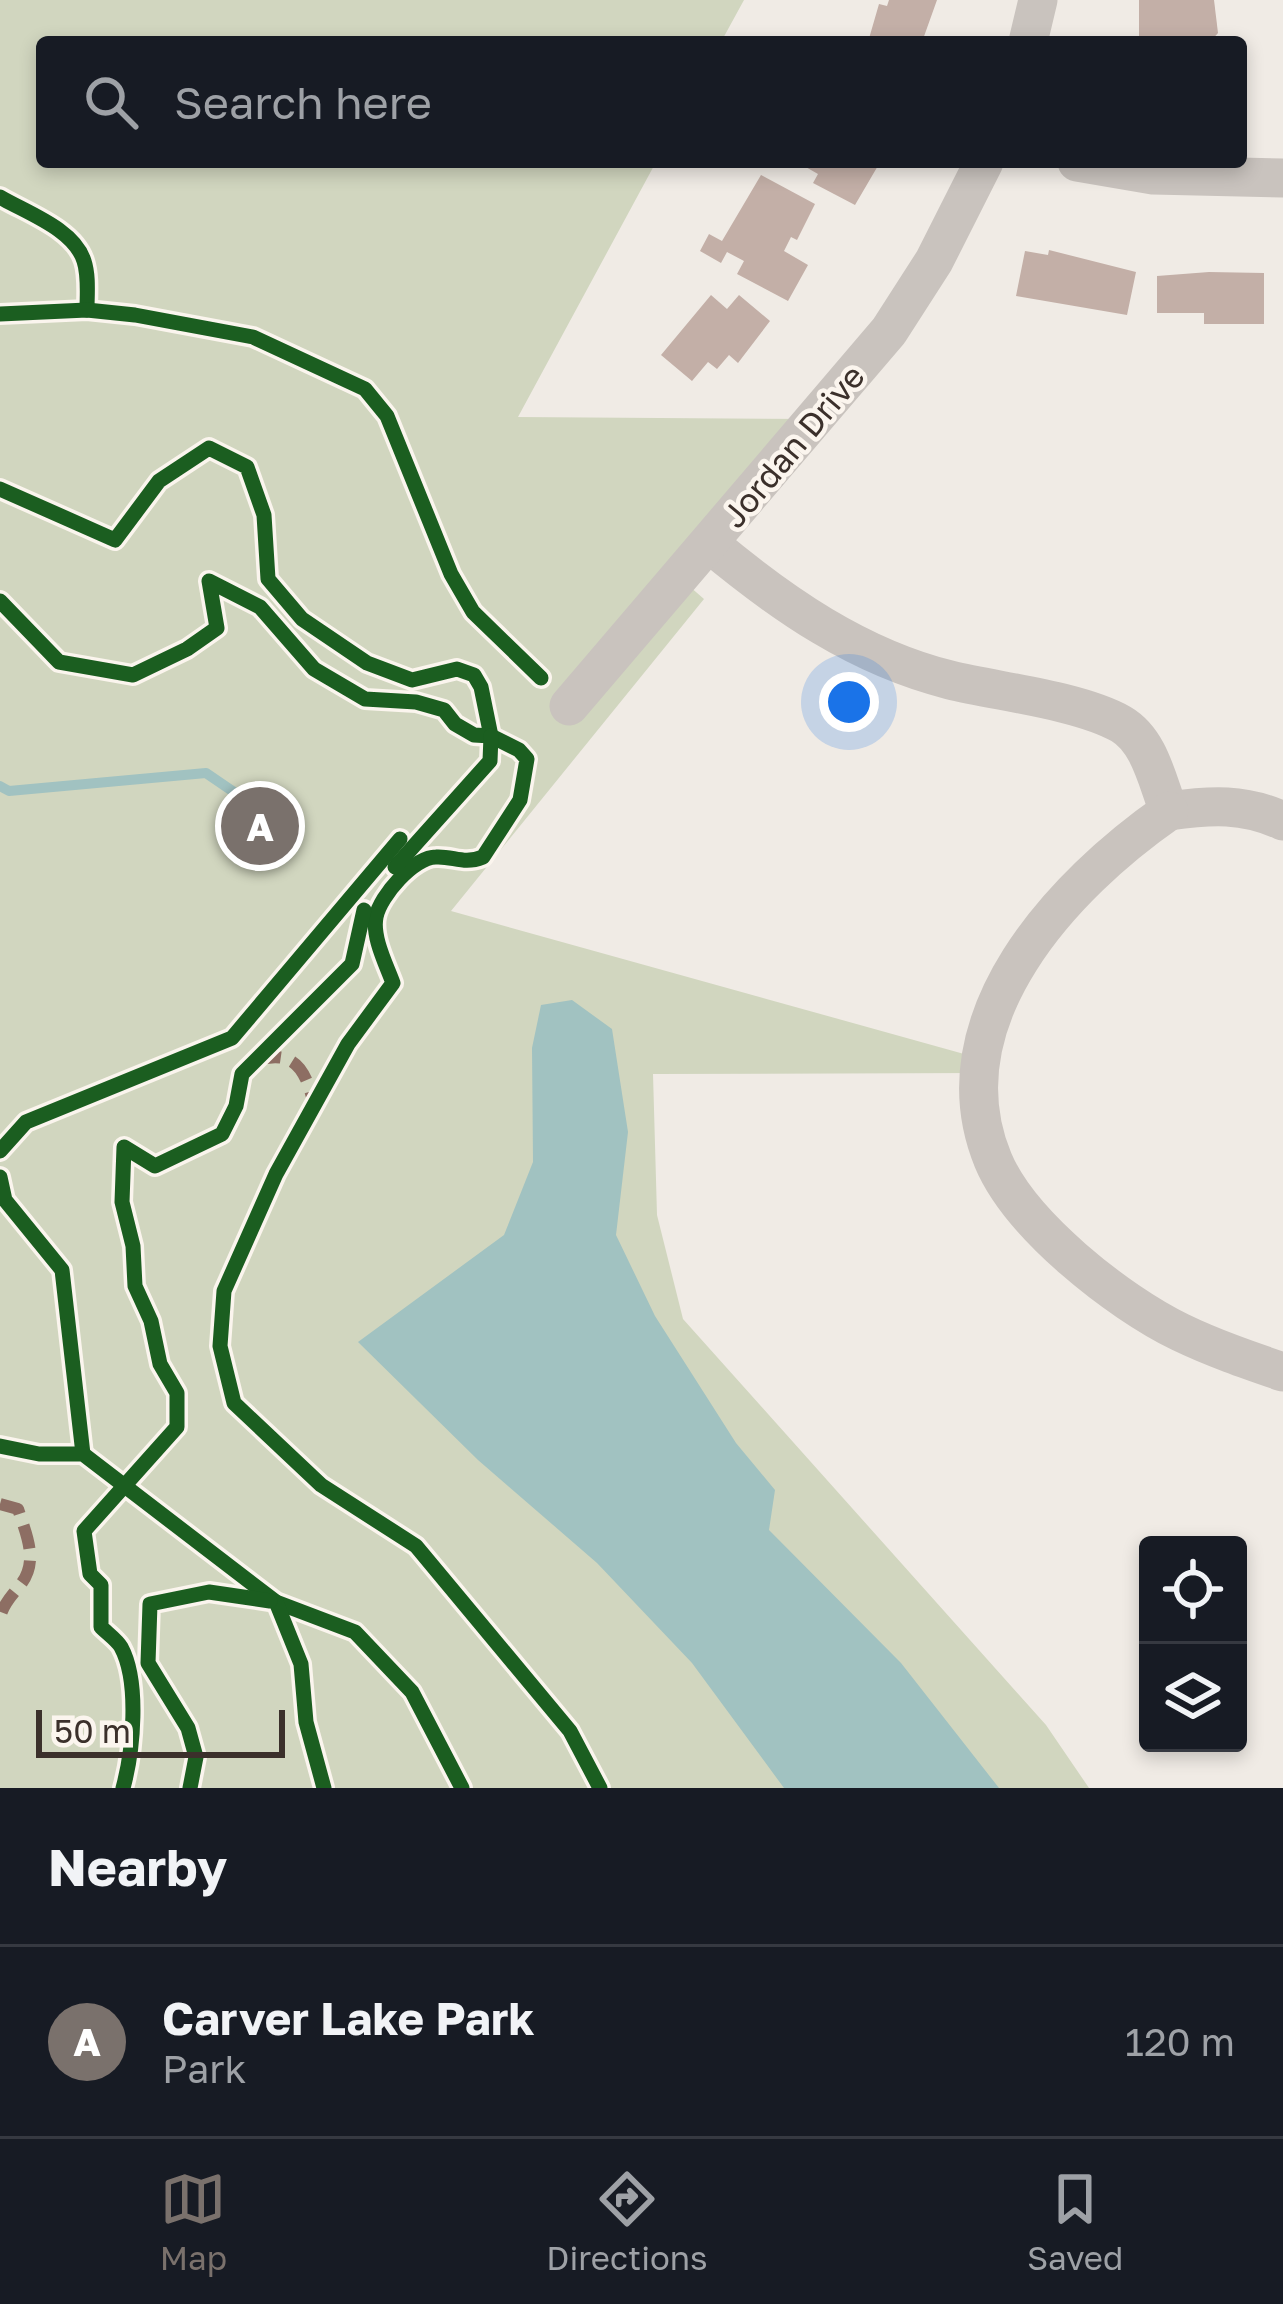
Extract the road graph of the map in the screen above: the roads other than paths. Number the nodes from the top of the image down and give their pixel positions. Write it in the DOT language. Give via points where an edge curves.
graph roads {
  1 [pos="1038,0"];
  2 [pos="1029,36"];
  3 [pos="981,168"];
  4 [pos="1112,168"];
  5 [pos="1283,178"];
  6 [pos="710,544"];
  7 [pos="569,706"];
  8 [pos="1169,811"];
  9 [pos="1283,821"];
  10 [pos="1283,1372"];
  1 -- 2 [label="street"];
  3 -- 6 [label="street, Jordan Drive" via="889,331"];
  4 -- 5 [label="street"];
  6 -- 7 [label="street, Jordan Drive"];
  6 -- 8 [label="street" via="836,636 882,658 1122,724 1142,741"];
  8 -- 9 [label="street" via="1216,804"];
  8 -- 10 [label="street" via="1070,891 1024,952 992,1013 982,1118 994,1161 1060,1246 1176,1330"];
}
